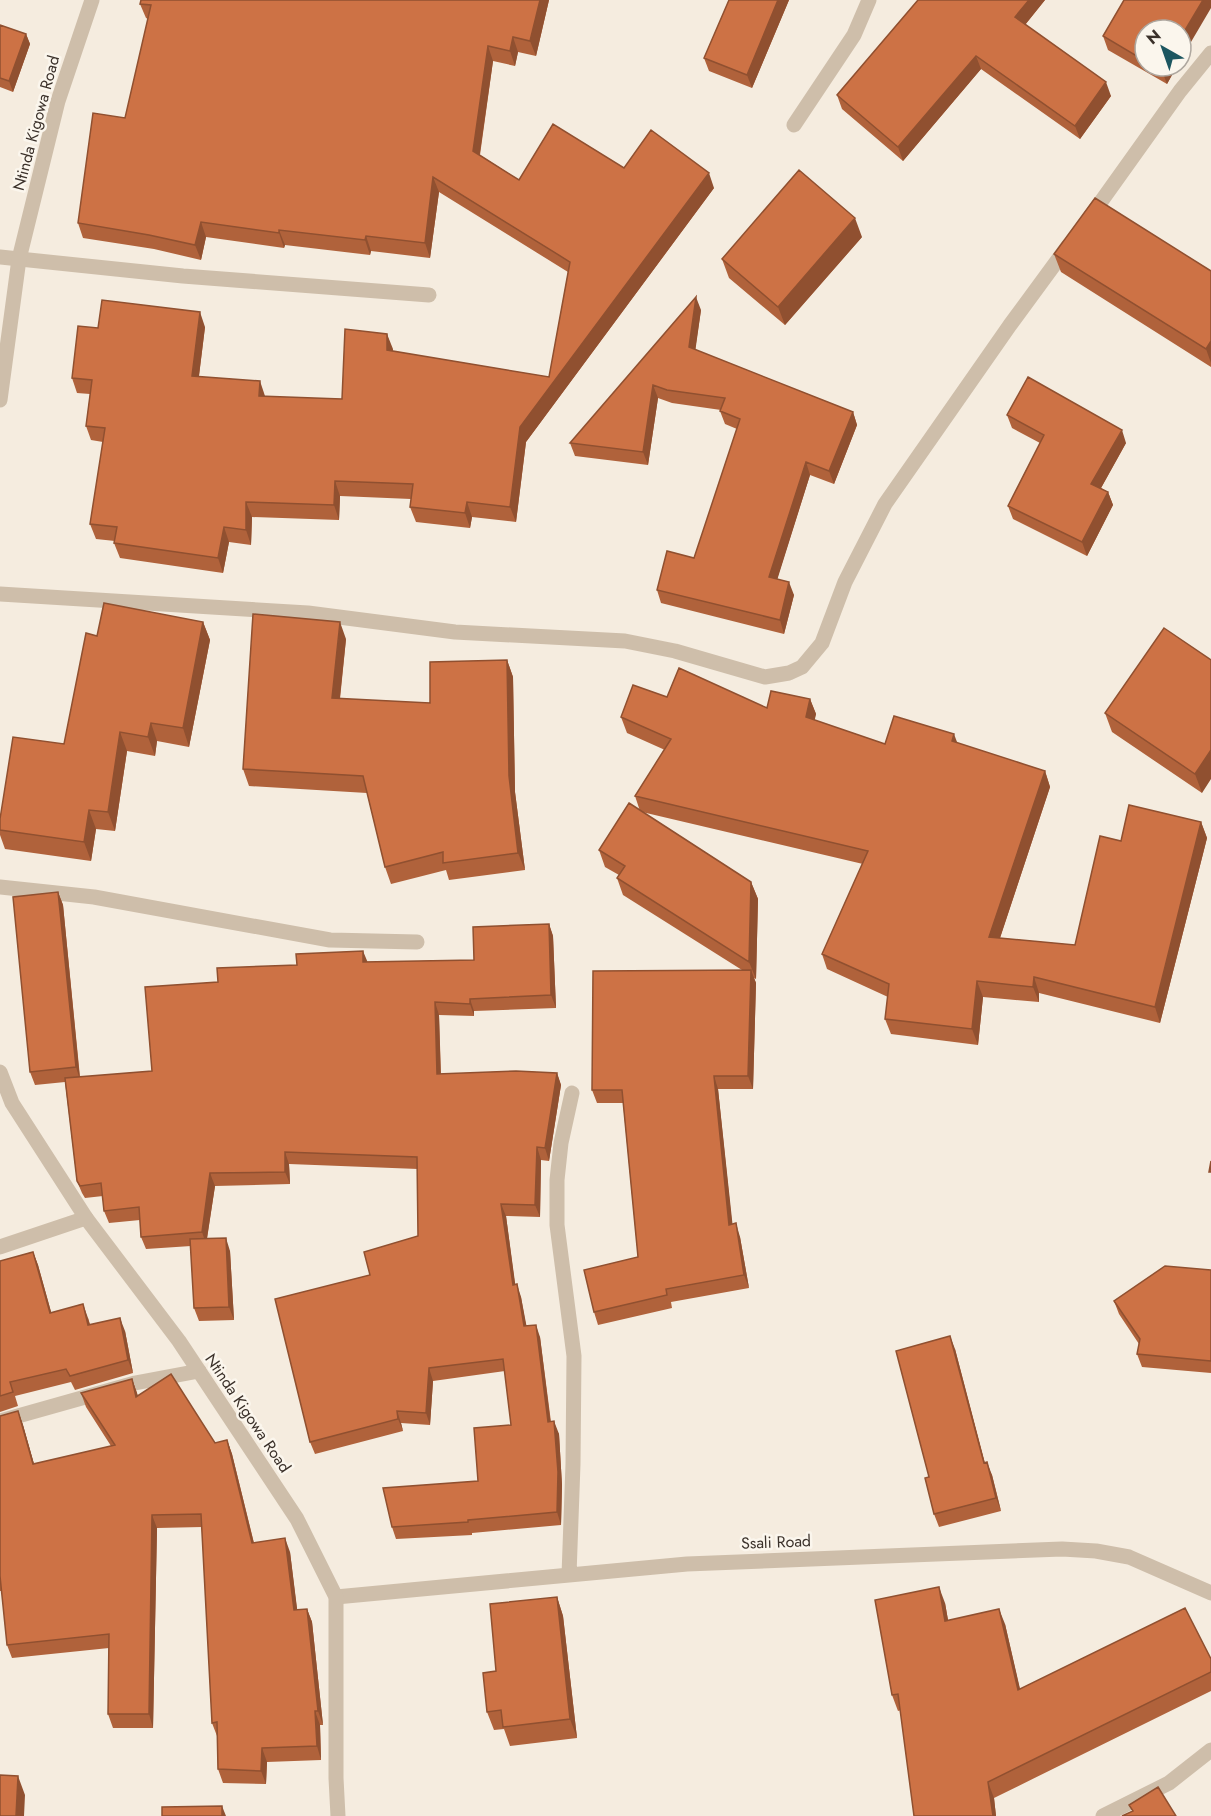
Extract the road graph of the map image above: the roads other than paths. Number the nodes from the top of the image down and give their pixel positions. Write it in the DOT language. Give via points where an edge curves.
graph roads {
  1 [pos="92,0"];
  2 [pos="869,0"];
  3 [pos="1211,53"];
  4 [pos="794,125"];
  5 [pos="0,257"];
  6 [pos="19,260"];
  7 [pos="429,296"];
  8 [pos="0,400"];
  9 [pos="0,594"];
  10 [pos="0,887"];
  11 [pos="417,942"];
  12 [pos="0,1072"];
  13 [pos="572,1093"];
  14 [pos="86,1218"];
  15 [pos="0,1247"];
  16 [pos="199,1371"];
  17 [pos="0,1421"];
  18 [pos="568,1575"];
  19 [pos="1211,1593"];
  20 [pos="336,1597"];
  21 [pos="1211,1750"];
  22 [pos="338,1816"];
  23 [pos="1103,1816"];
  1 -- 6 [label="street, Ntinda Kigowa Road" via="58,101"];
  2 -- 4 [label="street" via="854,35"];
  3 -- 9 [label="street" via="1010,325 885,504 845,582 822,643 802,667 789,674 765,676 625,641 455,632 308,613"];
  5 -- 6 [label="street"];
  6 -- 7 [label="street"];
  6 -- 8 [label="street, Ntinda Kigowa Road"];
  10 -- 11 [label="street" via="94,897 330,940"];
  12 -- 14 [label="street, Ntinda Kigowa Road" via="12,1103"];
  13 -- 18 [label="street" via="557,1180 557,1225 574,1356"];
  14 -- 15 [label="street"];
  14 -- 16 [label="street, Ntinda Kigowa Road"];
  16 -- 17 [label="street" via="135,1383"];
  16 -- 20 [label="street, Ntinda Kigowa Road" via="297,1519"];
  18 -- 19 [label="street, Ssali Road" via="687,1564 1062,1550 1129,1557"];
  18 -- 20 [label="street, Ssali Road"];
  20 -- 22 [label="street, Ntinda Kigowa Road"];
  21 -- 23 [label="street" via="1169,1783"];
}
